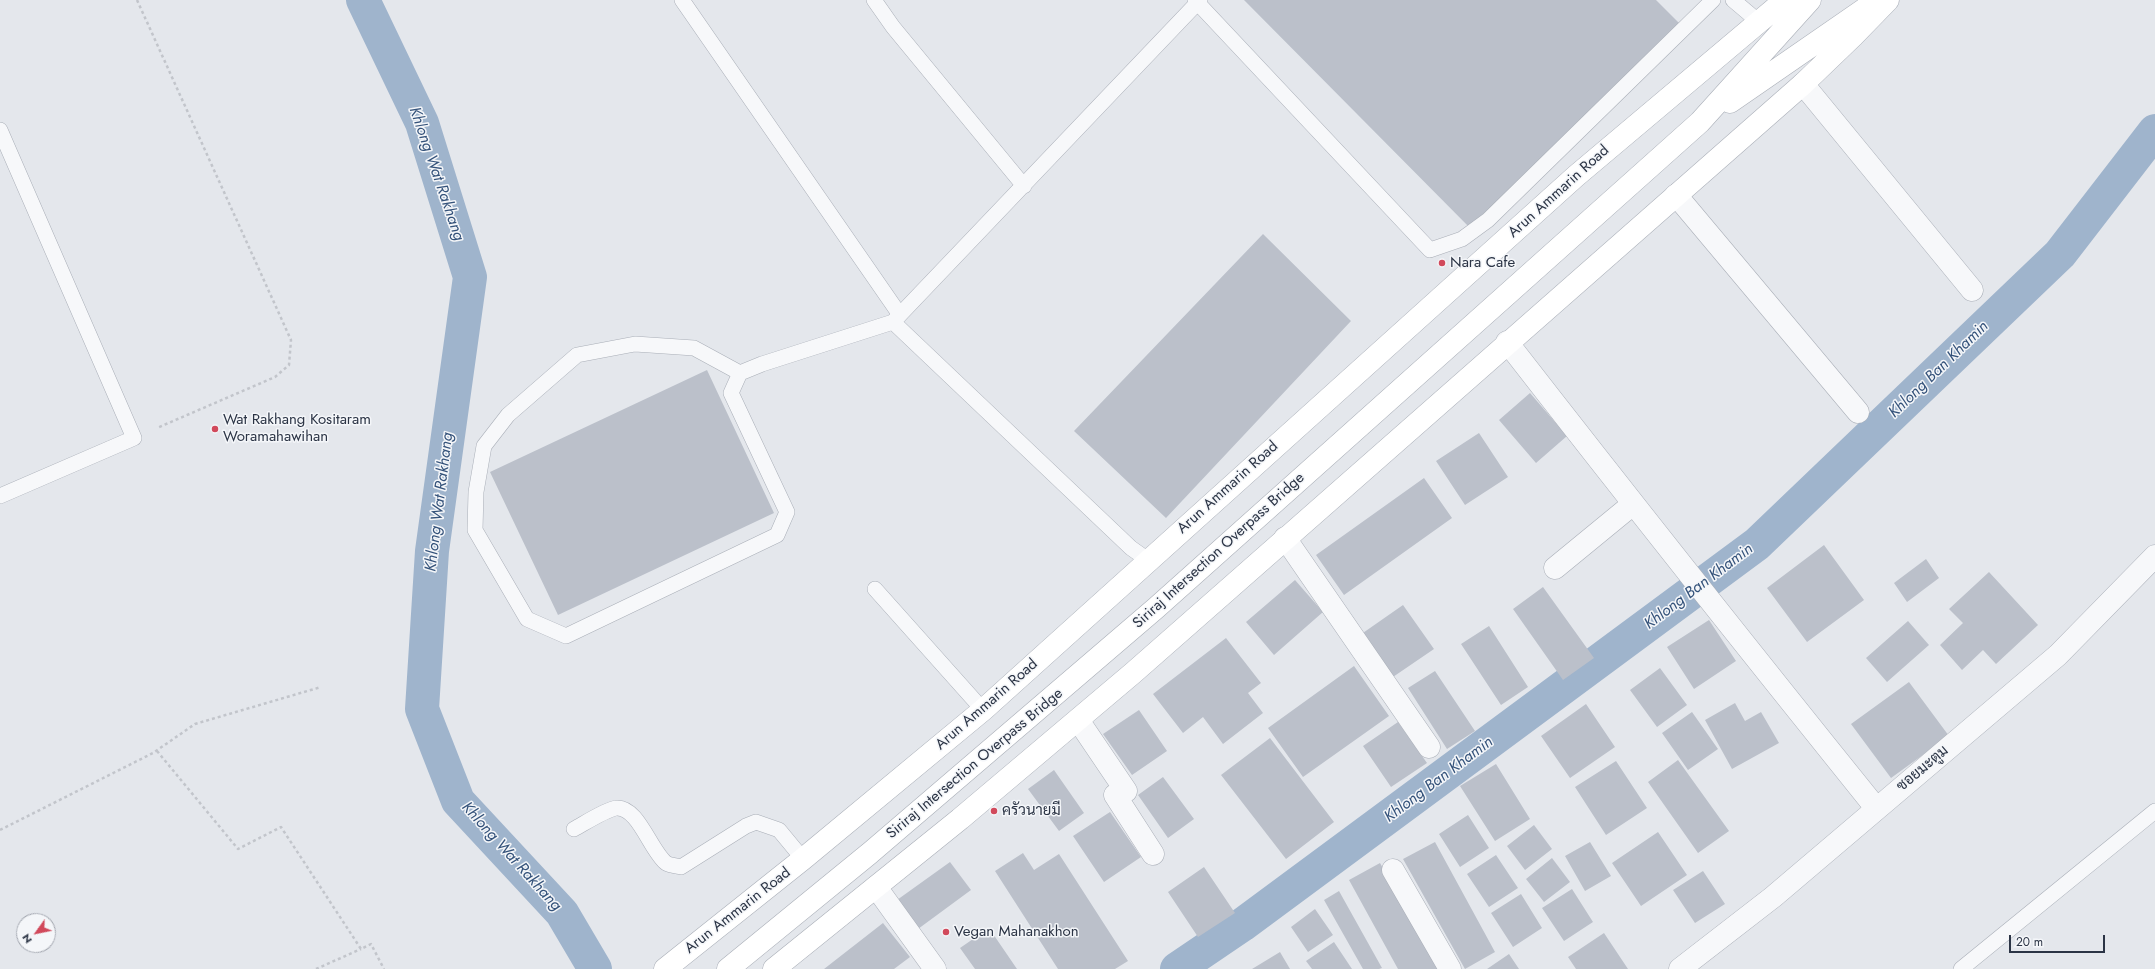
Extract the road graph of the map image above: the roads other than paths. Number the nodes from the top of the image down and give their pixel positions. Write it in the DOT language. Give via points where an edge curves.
graph roads {
  1 [pos="682,0"];
  2 [pos="874,0"];
  3 [pos="1713,0"];
  4 [pos="1733,0"];
  5 [pos="1785,0"];
  6 [pos="1810,0"];
  7 [pos="1878,0"];
  8 [pos="1888,0"];
  9 [pos="1197,1"];
  10 [pos="1759,22"];
  11 [pos="1803,84"];
  12 [pos="1700,122"];
  13 [pos="0,130"];
  14 [pos="1024,186"];
  15 [pos="1676,195"];
  16 [pos="1972,290"];
  17 [pos="896,319"];
  18 [pos="1507,342"];
  19 [pos="740,373"];
  20 [pos="1858,412"];
  21 [pos="0,496"];
  22 [pos="1633,504"];
  23 [pos="1285,538"];
  24 [pos="2155,556"];
  25 [pos="1148,560"];
  26 [pos="1555,568"];
  27 [pos="876,589"];
  28 [pos="983,710"];
  29 [pos="1078,720"];
  30 [pos="1429,747"];
  31 [pos="1876,808"];
  32 [pos="2155,811"];
  33 [pos="574,829"];
  34 [pos="1153,854"];
  35 [pos="803,859"];
  36 [pos="1393,870"];
  37 [pos="876,887"];
  38 [pos="665,969"];
  39 [pos="728,969"];
  40 [pos="774,969"];
  41 [pos="935,969"];
  42 [pos="1450,969"];
  43 [pos="1680,969"];
  44 [pos="1961,969"];
  1 -- 17 [label="lane"];
  2 -- 14 [label="lane"];
  3 -- 9 [label="lane" via="1488,220 1462,239 1430,250"];
  4 -- 10 [label="lane"];
  5 -- 10 [label="main road, Arun Ammarin Road"];
  6 -- 12 [label="main road, Siriraj Intersection Overpass Bridge"];
  7 -- 12 [label="main road, Siriraj Intersection Overpass Bridge"];
  8 -- 11 [label="main road"];
  9 -- 14 [label="lane"];
  10 -- 25 [label="main road, Arun Ammarin Road" via="1576,176"];
  11 -- 15 [label="main road"];
  11 -- 16 [label="street"];
  12 -- 39 [label="main road, Siriraj Intersection Overpass Bridge" via="1156,608 870,853"];
  13 -- 21 [label="lane" via="134,438"];
  14 -- 17 [label="lane"];
  15 -- 18 [label="main road"];
  15 -- 20 [label="street"];
  17 -- 19 [label="lane"];
  17 -- 25 [label="lane" via="1131,548"];
  18 -- 22 [label="street"];
  18 -- 23 [label="main road"];
  19 -- 19 [label="lane" via="694,348 635,344 577,355 508,414 484,446 476,492 475,530 527,619 566,636 777,535 787,512 732,393"];
  22 -- 26 [label="street"];
  22 -- 31 [label="street"];
  23 -- 29 [label="main road"];
  23 -- 30 [label="street"];
  24 -- 31 [label="street, ซอยมะตูม" via="2058,655"];
  25 -- 28 [label="main road, Arun Ammarin Road"];
  27 -- 28 [label="lane"];
  28 -- 35 [label="main road, Arun Ammarin Road"];
  29 -- 34 [label="street" via="1126,791 1115,795"];
  29 -- 37 [label="main road"];
  31 -- 43 [label="street, ซอยมะตูม" via="1773,897"];
  32 -- 44 [label="lane"];
  33 -- 35 [label="lane" via="615,808 626,809 635,816 653,848 667,864 680,867 756,822 779,830"];
  35 -- 38 [label="main road, Arun Ammarin Road"];
  36 -- 42 [label="street"];
  37 -- 40 [label="main road"];
  37 -- 41 [label="street"];
}
